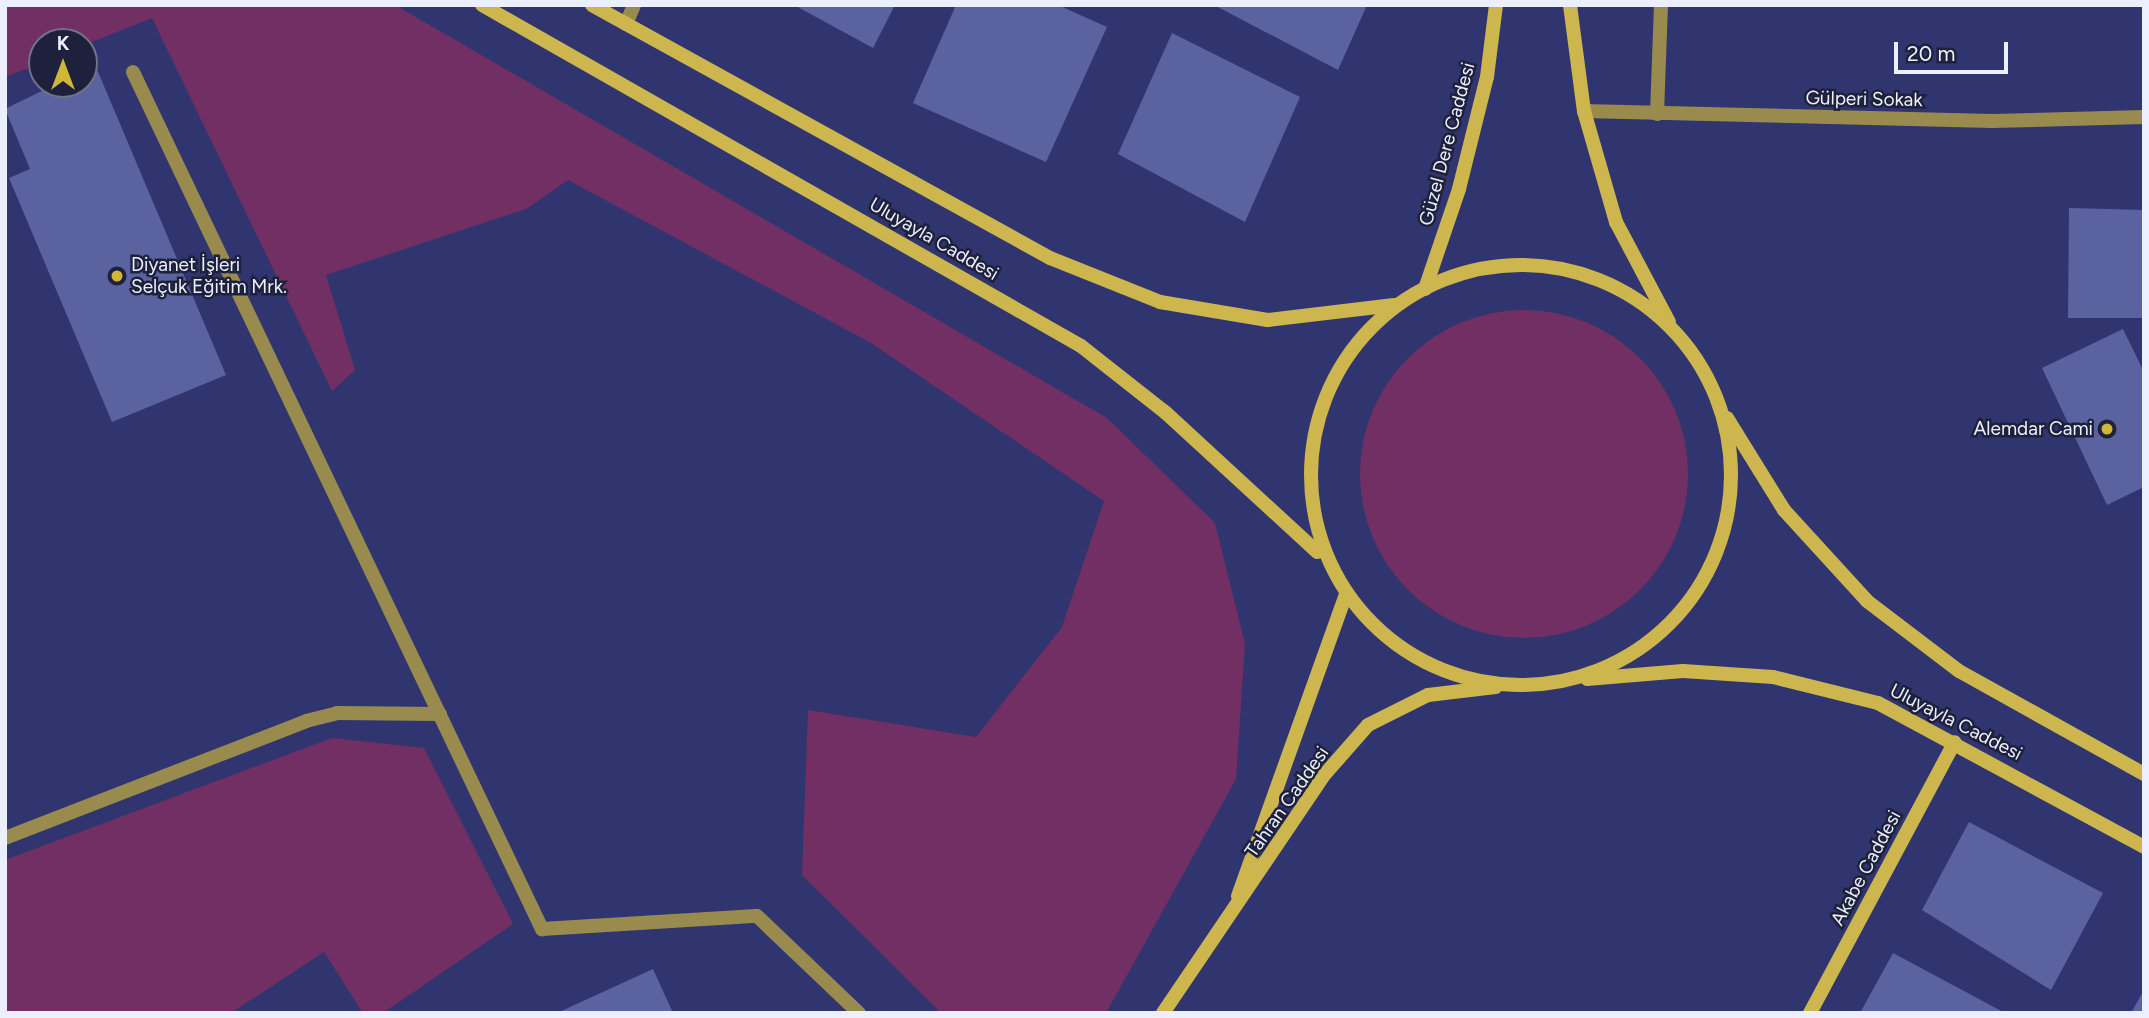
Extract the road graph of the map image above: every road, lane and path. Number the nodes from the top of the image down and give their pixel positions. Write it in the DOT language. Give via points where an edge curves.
graph roads {
  1 [pos="482,5"];
  2 [pos="592,5"];
  3 [pos="635,5"];
  4 [pos="1496,5"];
  5 [pos="1570,5"];
  6 [pos="1661,5"];
  7 [pos="626,24"];
  8 [pos="133,72"];
  9 [pos="1584,111"];
  10 [pos="1657,114"];
  11 [pos="2144,117"];
  12 [pos="1425,289"];
  13 [pos="1395,304"];
  14 [pos="1672,326"];
  15 [pos="1723,410"];
  16 [pos="1327,561"];
  17 [pos="1346,594"];
  18 [pos="1568,680"];
  19 [pos="1508,685"];
  20 [pos="440,714"];
  21 [pos="1955,742"];
  22 [pos="2144,774"];
  23 [pos="5,838"];
  24 [pos="2144,846"];
  25 [pos="1229,921"];
  26 [pos="859,1013"];
  27 [pos="1163,1013"];
  28 [pos="1810,1013"];
  1 -- 16 [label="main road, Uluyayla Caddesi" via="1081,346 1166,412"];
  2 -- 7 [label="main road, Uluyayla Caddesi"];
  3 -- 7 [label="street"];
  4 -- 12 [label="main road, Güzel Dere Caddesi" via="1465,164"];
  5 -- 9 [label="main road"];
  6 -- 10 [label="street"];
  7 -- 13 [label="main road, Uluyayla Caddesi" via="1049,258 1160,302 1268,320"];
  8 -- 20 [label="street"];
  9 -- 10 [label="street, Gülperi Sokak"];
  9 -- 14 [label="main road" via="1616,222"];
  10 -- 11 [label="street, Gülperi Sokak"];
  12 -- 13 [label="main road"];
  12 -- 14 [label="main road" via="1449,276 1508,264 1568,269 1624,290"];
  13 -- 16 [label="main road" via="1339,366 1316,420 1309,478 1314,538"];
  14 -- 15 [label="main road" via="1702,365"];
  15 -- 18 [label="main road" via="1732,458 1729,518 1708,574 1672,622 1625,659"];
  15 -- 22 [label="main road" via="1784,510 1867,601 1959,671"];
  16 -- 17 [label="main road"];
  17 -- 19 [label="main road" via="1391,642 1449,673"];
  17 -- 25 [label="main road, Tahran Caddesi"];
  18 -- 19 [label="main road, Uluyayla Caddesi"];
  18 -- 21 [label="main road, Uluyayla Caddesi" via="1683,671 1773,677 1878,703"];
  19 -- 25 [label="main road, Tahran Caddesi" via="1428,695 1368,725 1325,774"];
  20 -- 23 [label="street" via="337,713 306,721"];
  20 -- 26 [label="street" via="542,929 757,916"];
  21 -- 24 [label="main road, Uluyayla Caddesi"];
  21 -- 28 [label="main road, Akabe Caddesi"];
  25 -- 27 [label="main road, Tahran Caddesi"];
}
